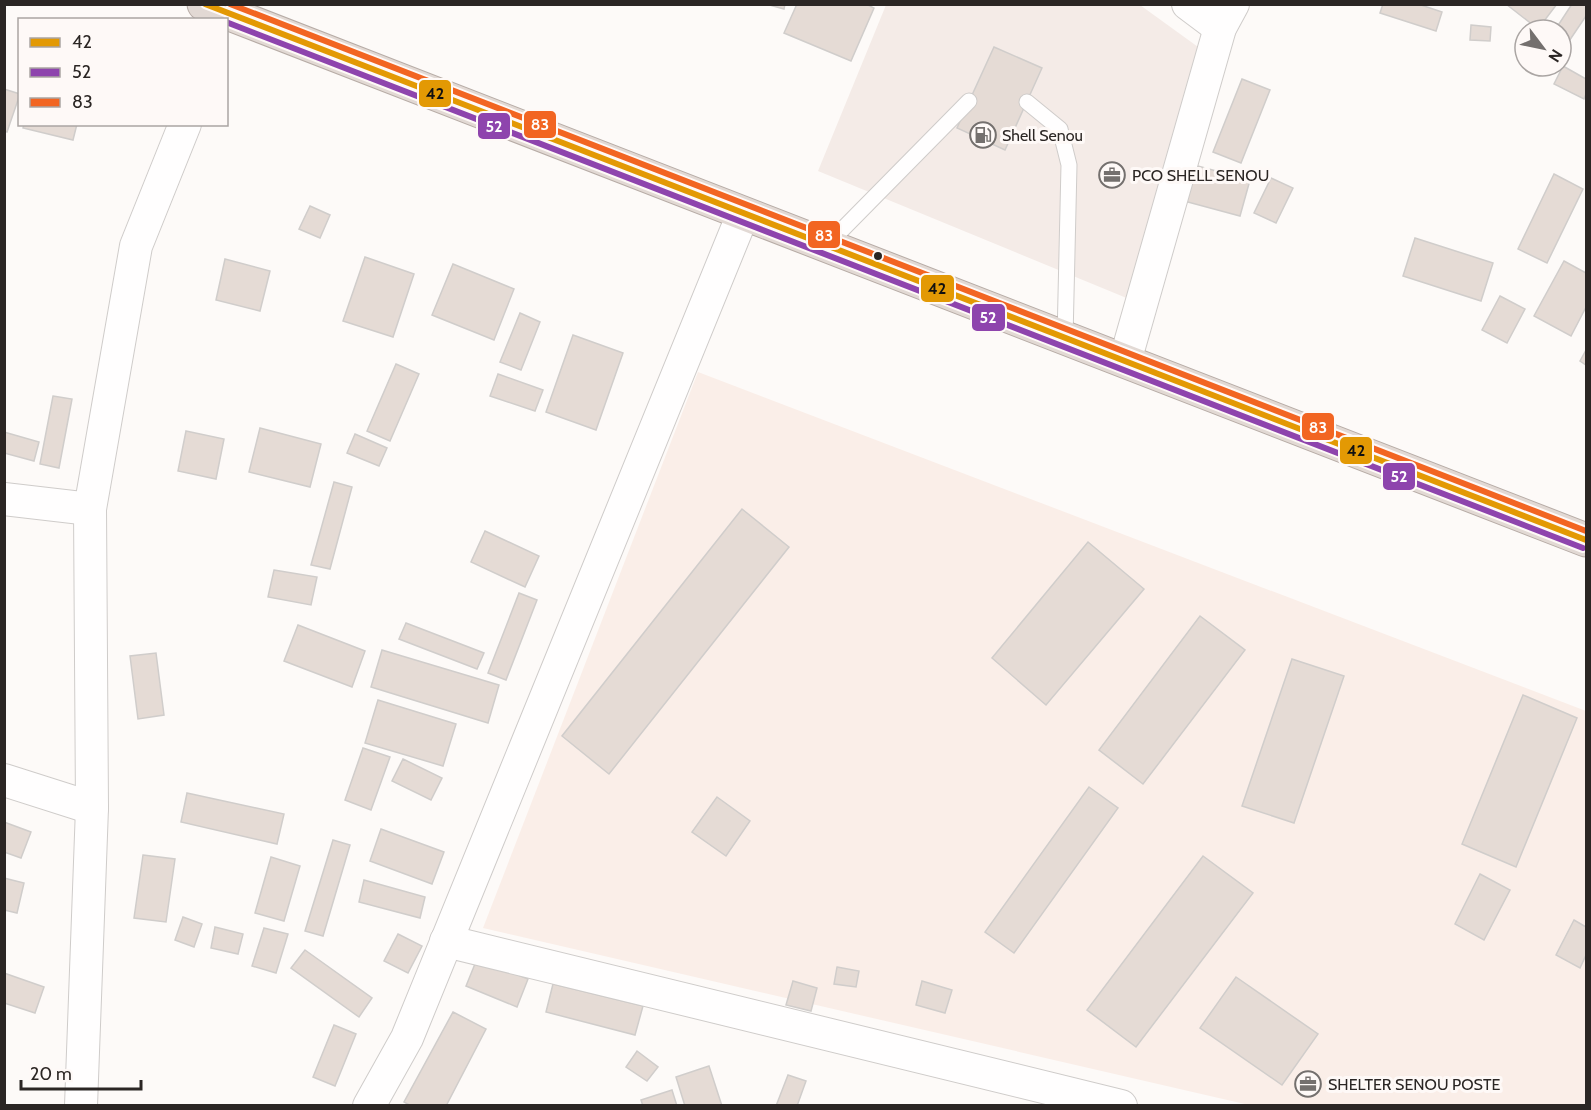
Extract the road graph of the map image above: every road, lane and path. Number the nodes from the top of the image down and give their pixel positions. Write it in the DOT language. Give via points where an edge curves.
graph roads {
  1 [pos="1188,4"];
  2 [pos="215,12"];
  3 [pos="1227,16"];
  4 [pos="969,101"];
  5 [pos="1026,102"];
  6 [pos="183,126"];
  7 [pos="743,214"];
  8 [pos="826,246"];
  9 [pos="1065,339"];
  10 [pos="1125,361"];
  11 [pos="4,499"];
  12 [pos="90,509"];
  13 [pos="1587,540"];
  14 [pos="4,780"];
  15 [pos="92,808"];
  16 [pos="447,940"];
  17 [pos="81,1106"];
  18 [pos="369,1106"];
  19 [pos="1121,1106"];
  1 -- 3 [label="street"];
  2 -- 7 [label="highway"];
  3 -- 10 [label="street"];
  4 -- 8 [label="lane"];
  5 -- 9 [label="lane" via="1060,129 1069,165"];
  6 -- 12 [label="street" via="136,246"];
  7 -- 8 [label="highway"];
  7 -- 16 [label="street"];
  8 -- 9 [label="highway"];
  9 -- 10 [label="highway"];
  10 -- 13 [label="highway"];
  11 -- 12 [label="street"];
  12 -- 15 [label="street"];
  14 -- 15 [label="street"];
  15 -- 17 [label="street"];
  16 -- 18 [label="street" via="407,1038"];
  16 -- 19 [label="street"];
}
